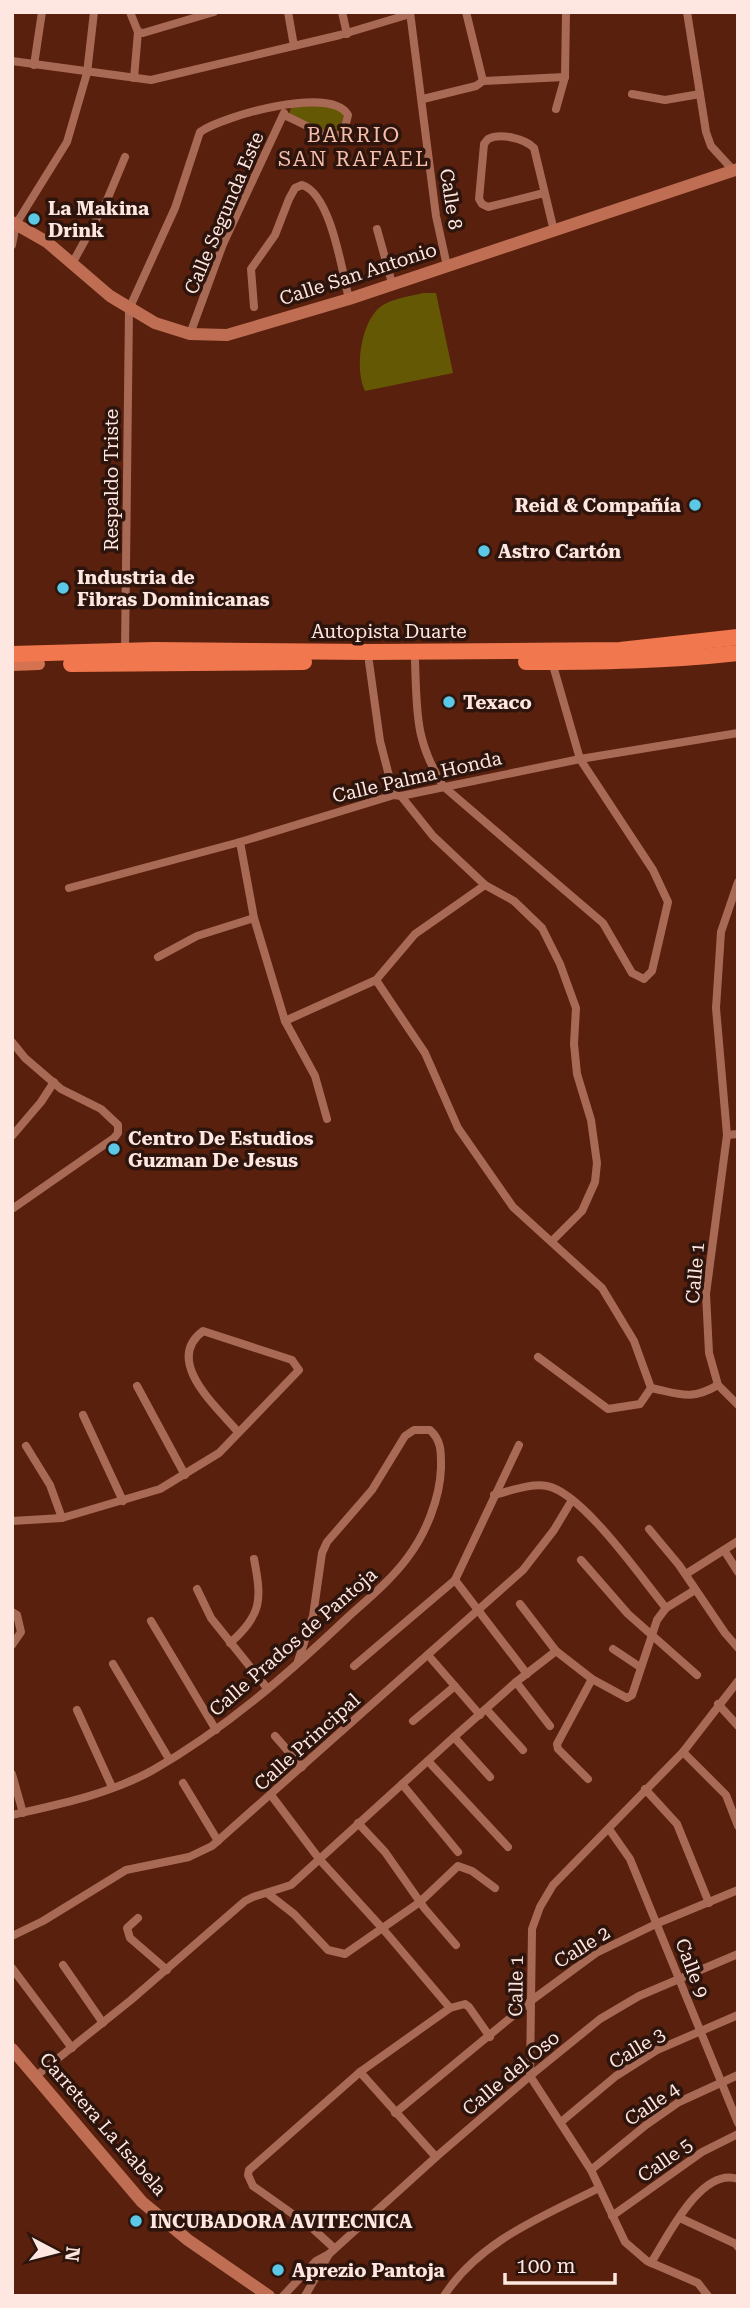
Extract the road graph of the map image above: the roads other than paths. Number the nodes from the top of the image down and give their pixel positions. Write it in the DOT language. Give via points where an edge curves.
graph roads {
  1 [pos="42,12"];
  2 [pos="94,12"];
  3 [pos="130,12"];
  4 [pos="214,12"];
  5 [pos="288,12"];
  6 [pos="342,12"];
  7 [pos="466,12"];
  8 [pos="566,12"];
  9 [pos="687,12"];
  10 [pos="410,13"];
  11 [pos="138,32"];
  12 [pos="346,34"];
  13 [pos="294,47"];
  14 [pos="12,61"];
  15 [pos="34,65"];
  16 [pos="87,73"];
  17 [pos="565,77"];
  18 [pos="134,78"];
  19 [pos="483,81"];
  20 [pos="632,94"];
  21 [pos="700,94"];
  22 [pos="423,100"];
  23 [pos="288,104"];
  24 [pos="556,109"];
  25 [pos="283,115"];
  26 [pos="125,157"];
  27 [pos="735,170"];
  28 [pos="544,193"];
  29 [pos="14,223"];
  30 [pos="377,229"];
  31 [pos="554,231"];
  32 [pos="12,245"];
  33 [pos="73,262"];
  34 [pos="447,266"];
  35 [pos="392,284"];
  36 [pos="349,299"];
  37 [pos="254,307"];
  38 [pos="129,309"];
  39 [pos="190,334"];
  40 [pos="738,637"];
  41 [pos="125,651"];
  42 [pos="738,653"];
  43 [pos="12,654"];
  44 [pos="39,659"];
  45 [pos="415,661"];
  46 [pos="369,662"];
  47 [pos="552,662"];
  48 [pos="12,665"];
  49 [pos="738,733"];
  50 [pos="580,759"];
  51 [pos="443,786"];
  52 [pos="398,795"];
  53 [pos="240,842"];
  54 [pos="738,882"];
  55 [pos="485,885"];
  56 [pos="69,888"];
  57 [pos="254,918"];
  58 [pos="158,957"];
  59 [pos="376,980"];
  60 [pos="285,1021"];
  61 [pos="12,1042"];
  62 [pos="54,1082"];
  63 [pos="327,1119"];
  64 [pos="738,1134"];
  65 [pos="727,1135"];
  66 [pos="12,1136"];
  67 [pos="12,1209"];
  68 [pos="552,1241"];
  69 [pos="538,1357"];
  70 [pos="718,1385"];
  71 [pos="137,1386"];
  72 [pos="652,1388"];
  73 [pos="738,1405"];
  74 [pos="83,1415"];
  75 [pos="238,1432"];
  76 [pos="519,1445"];
  77 [pos="26,1446"];
  78 [pos="185,1475"];
  79 [pos="494,1495"];
  80 [pos="572,1500"];
  81 [pos="123,1501"];
  82 [pos="62,1518"];
  83 [pos="12,1521"];
  84 [pos="649,1529"];
  85 [pos="738,1541"];
  86 [pos="724,1550"];
  87 [pos="254,1559"];
  88 [pos="581,1560"];
  89 [pos="738,1572"];
  90 [pos="686,1574"];
  91 [pos="455,1580"];
  92 [pos="197,1589"];
  93 [pos="695,1590"];
  94 [pos="520,1604"];
  95 [pos="666,1608"];
  96 [pos="479,1610"];
  97 [pos="12,1612"];
  98 [pos="151,1622"];
  99 [pos="652,1634"];
  100 [pos="230,1643"];
  101 [pos="12,1645"];
  102 [pos="738,1647"];
  103 [pos="613,1649"];
  104 [pos="556,1651"];
  105 [pos="428,1655"];
  106 [pos="298,1661"];
  107 [pos="113,1664"];
  108 [pos="354,1666"];
  109 [pos="640,1667"];
  110 [pos="527,1674"];
  111 [pos="697,1675"];
  112 [pos="592,1679"];
  113 [pos="738,1681"];
  114 [pos="516,1682"];
  115 [pos="454,1686"];
  116 [pos="267,1688"];
  117 [pos="718,1704"];
  118 [pos="77,1710"];
  119 [pos="483,1712"];
  120 [pos="413,1721"];
  121 [pos="550,1726"];
  122 [pos="738,1726"];
  123 [pos="216,1730"];
  124 [pos="275,1736"];
  125 [pos="454,1737"];
  126 [pos="523,1750"];
  127 [pos="683,1752"];
  128 [pos="169,1759"];
  129 [pos="428,1761"];
  130 [pos="302,1767"];
  131 [pos="12,1774"];
  132 [pos="490,1777"];
  133 [pos="588,1779"];
  134 [pos="183,1783"];
  135 [pos="402,1784"];
  136 [pos="112,1787"];
  137 [pos="645,1789"];
  138 [pos="271,1795"];
  139 [pos="23,1813"];
  140 [pos="12,1815"];
  141 [pos="358,1823"];
  142 [pos="738,1826"];
  143 [pos="609,1829"];
  144 [pos="218,1841"];
  145 [pos="508,1847"];
  146 [pos="458,1852"];
  147 [pos="320,1860"];
  148 [pos="495,1888"];
  149 [pos="738,1891"];
  150 [pos="267,1893"];
  151 [pos="420,1902"];
  152 [pos="709,1903"];
  153 [pos="138,1919"];
  154 [pos="658,1923"];
  155 [pos="383,1929"];
  156 [pos="12,1936"];
  157 [pos="456,1945"];
  158 [pos="738,1954"];
  159 [pos="63,1965"];
  160 [pos="12,1968"];
  161 [pos="167,1970"];
  162 [pos="679,1979"];
  163 [pos="533,2000"];
  164 [pos="450,2008"];
  165 [pos="738,2015"];
  166 [pos="103,2023"];
  167 [pos="701,2032"];
  168 [pos="489,2037"];
  169 [pos="72,2048"];
  170 [pos="12,2049"];
  171 [pos="360,2072"];
  172 [pos="738,2075"];
  173 [pos="36,2076"];
  174 [pos="530,2076"];
  175 [pos="720,2083"];
  176 [pos="395,2113"];
  177 [pos="561,2122"];
  178 [pos="738,2123"];
  179 [pos="738,2134"];
  180 [pos="436,2157"];
  181 [pos="591,2170"];
  182 [pos="738,2179"];
  183 [pos="599,2188"];
  184 [pos="612,2216"];
  185 [pos="680,2218"];
  186 [pos="738,2247"];
  187 [pos="331,2251"];
  188 [pos="651,2263"];
  189 [pos="269,2296"];
  190 [pos="283,2296"];
  191 [pos="304,2296"];
  192 [pos="444,2296"];
  193 [pos="708,2296"];
  1 -- 15 [label="street"];
  2 -- 16 [label="street"];
  3 -- 11 [label="street"];
  4 -- 11 [label="street"];
  5 -- 13 [label="street"];
  6 -- 12 [label="street"];
  7 -- 19 [label="street"];
  8 -- 17 [label="street"];
  9 -- 21 [label="street"];
  10 -- 12 [label="street"];
  10 -- 22 [label="street, Calle 8"];
  11 -- 18 [label="street"];
  12 -- 13 [label="street"];
  13 -- 18 [label="street" via="177,75"];
  14 -- 15 [label="street"];
  15 -- 16 [label="street"];
  16 -- 18 [label="street"];
  16 -- 29 [label="street" via="67,142"];
  17 -- 19 [label="street"];
  17 -- 24 [label="street"];
  19 -- 22 [label="street"];
  20 -- 21 [label="street" via="665,100"];
  21 -- 27 [label="street" via="711,146"];
  22 -- 34 [label="street, Calle 8" via="436,216"];
  23 -- 25 [label="street, Calle Segunda Este"];
  23 -- 25 [label="street" via="339,106 348,121 341,135 330,137"];
  23 -- 38 [label="street" via="200,132 175,208"];
  25 -- 39 [label="street, Calle Segunda Este" via="223,244"];
  26 -- 33 [label="street"];
  27 -- 31 [label="street, Calle San Antonio"];
  28 -- 28 [label="street" via="534,148 498,136 488,139 484,144 482,204"];
  28 -- 31 [label="street"];
  29 -- 32 [label="street"];
  29 -- 33 [label="street, Calle San Antonio"];
  30 -- 35 [label="street"];
  31 -- 34 [label="street, Calle San Antonio"];
  33 -- 38 [label="street, Calle San Antonio"];
  34 -- 35 [label="street, Calle San Antonio"];
  35 -- 36 [label="street, Calle San Antonio"];
  36 -- 37 [label="street" via="323,207 302,185 295,188 275,235 251,269"];
  36 -- 39 [label="street, Calle San Antonio" via="228,335"];
  38 -- 39 [label="street, Calle San Antonio"];
  38 -- 41 [label="street, Respaldo Triste"];
  40 -- 41 [label="highway, Autopista Duarte" via="620,650"];
  41 -- 44 [label="highway, Autopista Duarte"];
  42 -- 47 [label="highway, Autopista Duarte"];
  43 -- 44 [label="highway"];
  44 -- 46 [label="highway, Autopista Duarte"];
  44 -- 48 [label="highway"];
  45 -- 46 [label="highway, Autopista Duarte"];
  45 -- 47 [label="highway, Autopista Duarte"];
  45 -- 51 [label="street" via="417,725 428,762"];
  46 -- 52 [label="street" via="380,741"];
  47 -- 50 [label="street"];
  49 -- 50 [label="street, Calle Palma Honda"];
  50 -- 51 [label="street, Calle Palma Honda"];
  50 -- 51 [label="street" via="653,870 667,902 652,971 644,979 632,973 603,923"];
  51 -- 52 [label="street, Calle Palma Honda"];
  52 -- 53 [label="street, Calle Palma Honda"];
  52 -- 55 [label="street"];
  53 -- 56 [label="street, Calle Palma Honda"];
  53 -- 57 [label="street"];
  54 -- 65 [label="street, Calle 1" via="721,932 716,1008"];
  55 -- 59 [label="street" via="415,934"];
  55 -- 68 [label="street" via="514,901 542,928 561,964 576,1009 577,1074 591,1119 597,1163 595,1182 582,1211"];
  57 -- 58 [label="street" via="197,936"];
  57 -- 60 [label="street"];
  59 -- 60 [label="street"];
  59 -- 68 [label="street" via="425,1053 458,1128 513,1207"];
  60 -- 63 [label="street" via="314,1076"];
  61 -- 62 [label="street"];
  62 -- 66 [label="street"];
  62 -- 67 [label="street" via="101,1109 118,1125 118,1133"];
  64 -- 65 [label="street"];
  65 -- 70 [label="street, Calle 1" via="706,1294 709,1353"];
  68 -- 72 [label="street" via="602,1288 634,1341"];
  69 -- 72 [label="street" via="608,1409 640,1404"];
  70 -- 72 [label="street" via="702,1395 685,1396"];
  70 -- 73 [label="street, Calle 1"];
  71 -- 78 [label="street"];
  74 -- 81 [label="street"];
  75 -- 75 [label="street" via="190,1371 193,1339 203,1331 292,1360 299,1370"];
  75 -- 78 [label="street" via="219,1453"];
  76 -- 79 [label="street"];
  77 -- 82 [label="street" via="50,1485"];
  78 -- 81 [label="street"];
  79 -- 80 [label="street" via="547,1486"];
  79 -- 91 [label="street"];
  80 -- 95 [label="street" via="599,1525"];
  80 -- 96 [label="street, Calle Principal" via="523,1570"];
  81 -- 82 [label="street"];
  82 -- 83 [label="street"];
  84 -- 90 [label="street"];
  85 -- 86 [label="street"];
  86 -- 89 [label="street"];
  86 -- 90 [label="street"];
  87 -- 100 [label="street" via="258,1611"];
  88 -- 99 [label="street" via="613,1600"];
  90 -- 93 [label="street"];
  91 -- 96 [label="street"];
  91 -- 108 [label="street"];
  92 -- 100 [label="street"];
  93 -- 95 [label="street"];
  93 -- 102 [label="street"];
  94 -- 104 [label="street"];
  95 -- 99 [label="street"];
  96 -- 105 [label="street, Calle Principal"];
  96 -- 110 [label="street"];
  97 -- 101 [label="street" via="21,1632"];
  98 -- 123 [label="street"];
  99 -- 109 [label="street"];
  99 -- 111 [label="street"];
  100 -- 116 [label="street"];
  103 -- 109 [label="street"];
  104 -- 110 [label="street"];
  104 -- 112 [label="street"];
  105 -- 115 [label="street"];
  105 -- 130 [label="street, Calle Principal"];
  106 -- 106 [label="street, Calle Prados de Pantoja" via="398,1570 420,1538 440,1479 439,1441 430,1430 414,1430 405,1436 372,1490 327,1542 321,1553 313,1616"];
  106 -- 116 [label="street, Calle Prados de Pantoja"];
  107 -- 128 [label="street"];
  109 -- 112 [label="street" via="630,1698"];
  110 -- 114 [label="street"];
  112 -- 133 [label="street" via="557,1744"];
  113 -- 117 [label="street, Calle 1"];
  114 -- 119 [label="street"];
  114 -- 121 [label="street"];
  115 -- 119 [label="street"];
  115 -- 120 [label="street"];
  116 -- 123 [label="street, Calle Prados de Pantoja"];
  117 -- 122 [label="street"];
  117 -- 127 [label="street, Calle 1"];
  118 -- 136 [label="street"];
  119 -- 125 [label="street"];
  119 -- 126 [label="street"];
  123 -- 128 [label="street, Calle Prados de Pantoja"];
  124 -- 130 [label="street"];
  125 -- 129 [label="street"];
  125 -- 132 [label="street"];
  127 -- 137 [label="street, Calle 1"];
  127 -- 142 [label="street" via="726,1796"];
  128 -- 136 [label="street, Calle Prados de Pantoja"];
  129 -- 135 [label="street"];
  129 -- 145 [label="street"];
  130 -- 138 [label="street, Calle Principal"];
  131 -- 139 [label="street"];
  134 -- 144 [label="street"];
  135 -- 141 [label="street"];
  135 -- 146 [label="street"];
  136 -- 139 [label="street, Calle Prados de Pantoja"];
  137 -- 143 [label="street, Calle 1"];
  137 -- 152 [label="street" via="677,1824"];
  138 -- 144 [label="street, Calle Principal"];
  138 -- 147 [label="street"];
  139 -- 140 [label="street, Calle Prados de Pantoja"];
  141 -- 147 [label="street"];
  141 -- 151 [label="street"];
  143 -- 154 [label="street, Calle 9" via="630,1859"];
  143 -- 163 [label="street, Calle 1" via="553,1885 540,1907 532,1929"];
  144 -- 156 [label="street, Calle Principal" via="189,1857 126,1870"];
  147 -- 150 [label="street" via="292,1885"];
  147 -- 155 [label="street"];
  148 -- 151 [label="street" via="458,1866"];
  149 -- 152 [label="street, Calle 2"];
  150 -- 155 [label="street" via="332,1953 348,1953"];
  150 -- 161 [label="street" via="245,1901"];
  151 -- 155 [label="street"];
  151 -- 157 [label="street"];
  152 -- 154 [label="street, Calle 2"];
  153 -- 161 [label="street" via="127,1928 130,1938"];
  154 -- 162 [label="street, Calle 9"];
  154 -- 163 [label="street, Calle 2" via="596,1952"];
  155 -- 164 [label="street"];
  158 -- 162 [label="street, Calle del Oso"];
  159 -- 166 [label="street"];
  160 -- 169 [label="street"];
  161 -- 166 [label="street"];
  162 -- 167 [label="street, Calle 9"];
  162 -- 174 [label="street, Calle del Oso" via="600,2019"];
  163 -- 168 [label="street, Calle 2"];
  163 -- 174 [label="street, Calle 1"];
  164 -- 168 [label="street" via="469,2007"];
  164 -- 171 [label="street"];
  165 -- 167 [label="street, Calle 3"];
  166 -- 169 [label="street"];
  167 -- 175 [label="street, Calle 9"];
  167 -- 177 [label="street, Calle 3" via="657,2050 616,2076"];
  168 -- 176 [label="street, Calle 2"];
  169 -- 173 [label="street"];
  170 -- 173 [label="street, Carretera La Isabela"];
  171 -- 176 [label="street"];
  171 -- 187 [label="street" via="248,2175 253,2186 311,2227"];
  172 -- 175 [label="street, Calle 4"];
  173 -- 189 [label="street, Carretera La Isabela" via="142,2202"];
  174 -- 177 [label="street"];
  174 -- 180 [label="street, Calle del Oso"];
  175 -- 178 [label="street, Calle 9"];
  175 -- 181 [label="street, Calle 4" via="678,2102"];
  176 -- 180 [label="street"];
  177 -- 181 [label="street"];
  179 -- 184 [label="street, Calle 5" via="702,2152"];
  180 -- 187 [label="street, Calle del Oso"];
  181 -- 183 [label="street"];
  182 -- 185 [label="street" via="718,2179 704,2188 690,2199"];
  183 -- 184 [label="street"];
  183 -- 192 [label="street" via="512,2232 468,2266"];
  184 -- 188 [label="street" via="625,2242"];
  185 -- 186 [label="street"];
  185 -- 188 [label="street"];
  187 -- 190 [label="street, Calle del Oso"];
  187 -- 191 [label="street, Calle del Oso"];
  188 -- 193 [label="street" via="698,2283"];
}
